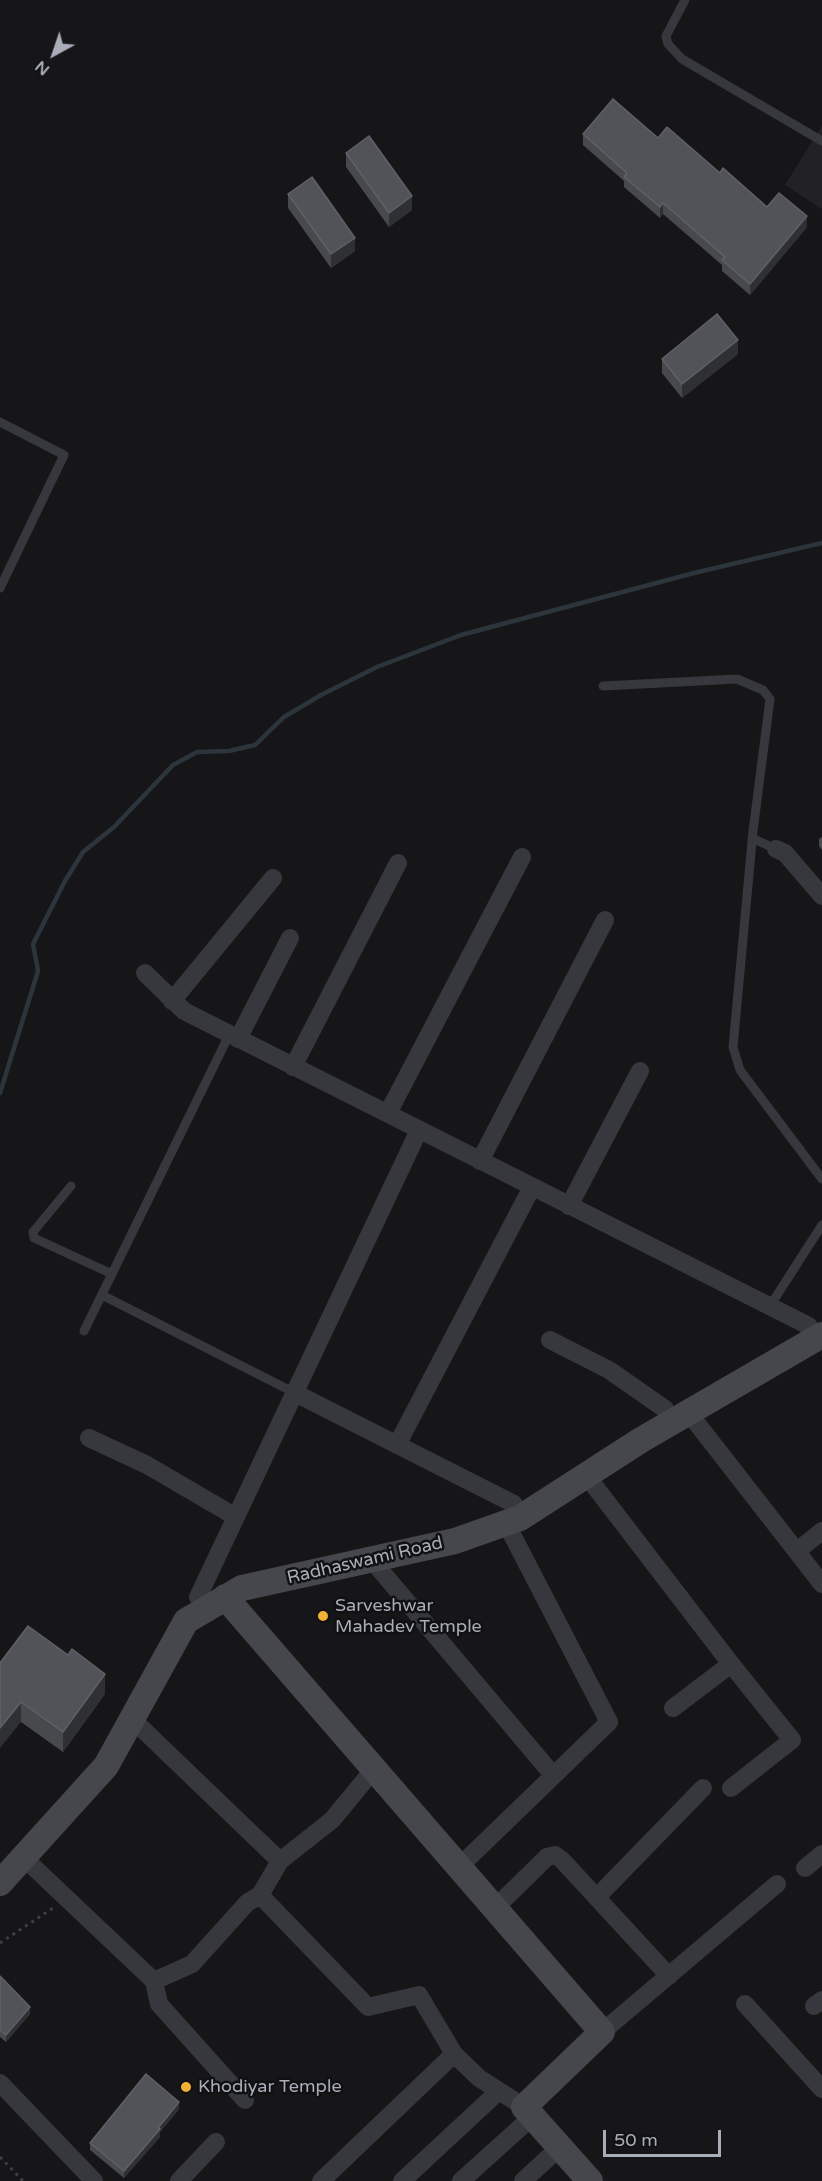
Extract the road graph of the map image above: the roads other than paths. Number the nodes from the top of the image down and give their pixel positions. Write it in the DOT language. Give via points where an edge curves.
graph roads {
  1 [pos="685,0"];
  2 [pos="822,141"];
  3 [pos="0,422"];
  4 [pos="0,588"];
  5 [pos="603,686"];
  6 [pos="752,838"];
  7 [pos="776,849"];
  8 [pos="522,857"];
  9 [pos="398,863"];
  10 [pos="273,878"];
  11 [pos="822,896"];
  12 [pos="605,920"];
  13 [pos="290,938"];
  14 [pos="146,973"];
  15 [pos="172,1001"];
  16 [pos="234,1037"];
  17 [pos="293,1067"];
  18 [pos="640,1071"];
  19 [pos="388,1113"];
  20 [pos="419,1130"];
  21 [pos="480,1161"];
  22 [pos="822,1179"];
  23 [pos="71,1186"];
  24 [pos="532,1187"];
  25 [pos="569,1206"];
  26 [pos="822,1225"];
  27 [pos="112,1274"];
  28 [pos="102,1295"];
  29 [pos="770,1306"];
  30 [pos="818,1326"];
  31 [pos="84,1331"];
  32 [pos="550,1340"];
  33 [pos="295,1393"];
  34 [pos="677,1410"];
  35 [pos="89,1438"];
  36 [pos="397,1445"];
  37 [pos="585,1475"];
  38 [pos="510,1513"];
  39 [pos="236,1517"];
  40 [pos="822,1531"];
  41 [pos="796,1551"];
  42 [pos="371,1559"];
  43 [pos="822,1584"];
  44 [pos="198,1597"];
  45 [pos="225,1598"];
  46 [pos="731,1664"];
  47 [pos="674,1708"];
  48 [pos="132,1719"];
  49 [pos="374,1769"];
  50 [pos="553,1775"];
  51 [pos="703,1788"];
  52 [pos="731,1788"];
  53 [pos="822,1854"];
  54 [pos="11,1858"];
  55 [pos="280,1861"];
  56 [pos="459,1867"];
  57 [pos="805,1868"];
  58 [pos="0,1883"];
  59 [pos="777,1884"];
  60 [pos="260,1895"];
  61 [pos="597,1897"];
  62 [pos="495,1908"];
  63 [pos="669,1976"];
  64 [pos="154,1981"];
  65 [pos="745,2004"];
  66 [pos="602,2032"];
  67 [pos="454,2054"];
  68 [pos="0,2083"];
  69 [pos="822,2089"];
  70 [pos="499,2091"];
  71 [pos="245,2100"];
  72 [pos="529,2111"];
  73 [pos="216,2142"];
  74 [pos="560,2148"];
  75 [pos="94,2181"];
  76 [pos="180,2181"];
  77 [pos="321,2181"];
  78 [pos="402,2181"];
  79 [pos="461,2181"];
  80 [pos="523,2181"];
  81 [pos="590,2181"];
  1 -- 2 [label="lane" via="666,36 675,52"];
  3 -- 4 [label="lane" via="64,455"];
  5 -- 6 [label="lane" via="737,679 762,690 770,699"];
  6 -- 7 [label="lane"];
  6 -- 22 [label="lane" via="733,1047 740,1070"];
  7 -- 11 [label="street" via="785,853"];
  8 -- 19 [label="street"];
  9 -- 17 [label="street"];
  10 -- 15 [label="street"];
  12 -- 21 [label="street"];
  13 -- 16 [label="street"];
  14 -- 15 [label="street"];
  15 -- 16 [label="street"];
  16 -- 17 [label="street"];
  16 -- 27 [label="lane"];
  17 -- 19 [label="street"];
  18 -- 25 [label="street"];
  19 -- 20 [label="street"];
  20 -- 21 [label="street"];
  20 -- 33 [label="street"];
  21 -- 24 [label="street"];
  23 -- 27 [label="lane" via="33,1232 34,1238"];
  24 -- 25 [label="street"];
  24 -- 36 [label="street"];
  25 -- 29 [label="street"];
  26 -- 29 [label="lane"];
  27 -- 28 [label="lane"];
  28 -- 31 [label="lane"];
  28 -- 33 [label="lane"];
  29 -- 30 [label="street"];
  30 -- 34 [label="street, Radhaswami Road"];
  32 -- 34 [label="street"];
  33 -- 36 [label="street"];
  33 -- 39 [label="street"];
  34 -- 37 [label="street, Radhaswami Road"];
  34 -- 38 [label="street, Radhaswami Road"];
  34 -- 41 [label="street"];
  35 -- 39 [label="street" via="147,1465"];
  36 -- 38 [label="street"];
  37 -- 38 [label="street, Radhaswami Road" via="520,1518"];
  37 -- 46 [label="street"];
  38 -- 42 [label="street, Radhaswami Road" via="455,1540"];
  38 -- 44 [label="street, Radhaswami Road" via="237,1574"];
  38 -- 50 [label="street" via="609,1722"];
  39 -- 44 [label="street"];
  40 -- 41 [label="street"];
  41 -- 43 [label="street"];
  42 -- 45 [label="street, Radhaswami Road" via="242,1588"];
  42 -- 50 [label="street"];
  44 -- 54 [label="street, Radhaswami Road" via="175,1610 94,1757"];
  45 -- 48 [label="street, Radhaswami Road" via="186,1621"];
  45 -- 49 [label="street"];
  46 -- 47 [label="street"];
  46 -- 52 [label="street" via="792,1740"];
  48 -- 54 [label="street, Radhaswami Road" via="106,1766"];
  48 -- 55 [label="street"];
  49 -- 55 [label="street" via="332,1820"];
  49 -- 56 [label="street"];
  50 -- 56 [label="street"];
  51 -- 61 [label="street"];
  53 -- 57 [label="street"];
  54 -- 58 [label="street, Radhaswami Road"];
  54 -- 64 [label="street" via="67,1899"];
  55 -- 60 [label="street"];
  56 -- 62 [label="street"];
  59 -- 63 [label="street"];
  60 -- 64 [label="street" via="247,1903 192,1964"];
  60 -- 67 [label="street" via="368,2007 419,1995"];
  61 -- 62 [label="street" via="555,1855 547,1857"];
  61 -- 63 [label="street"];
  62 -- 66 [label="street"];
  63 -- 66 [label="street"];
  64 -- 71 [label="street" via="159,2004"];
  65 -- 69 [label="street"];
  66 -- 72 [label="street"];
  67 -- 70 [label="street"];
  67 -- 77 [label="street"];
  68 -- 75 [label="street"];
  70 -- 72 [label="street"];
  70 -- 78 [label="street"];
  72 -- 74 [label="street"];
  72 -- 79 [label="street"];
  73 -- 76 [label="street"];
  74 -- 80 [label="street"];
  74 -- 81 [label="street"];
}
